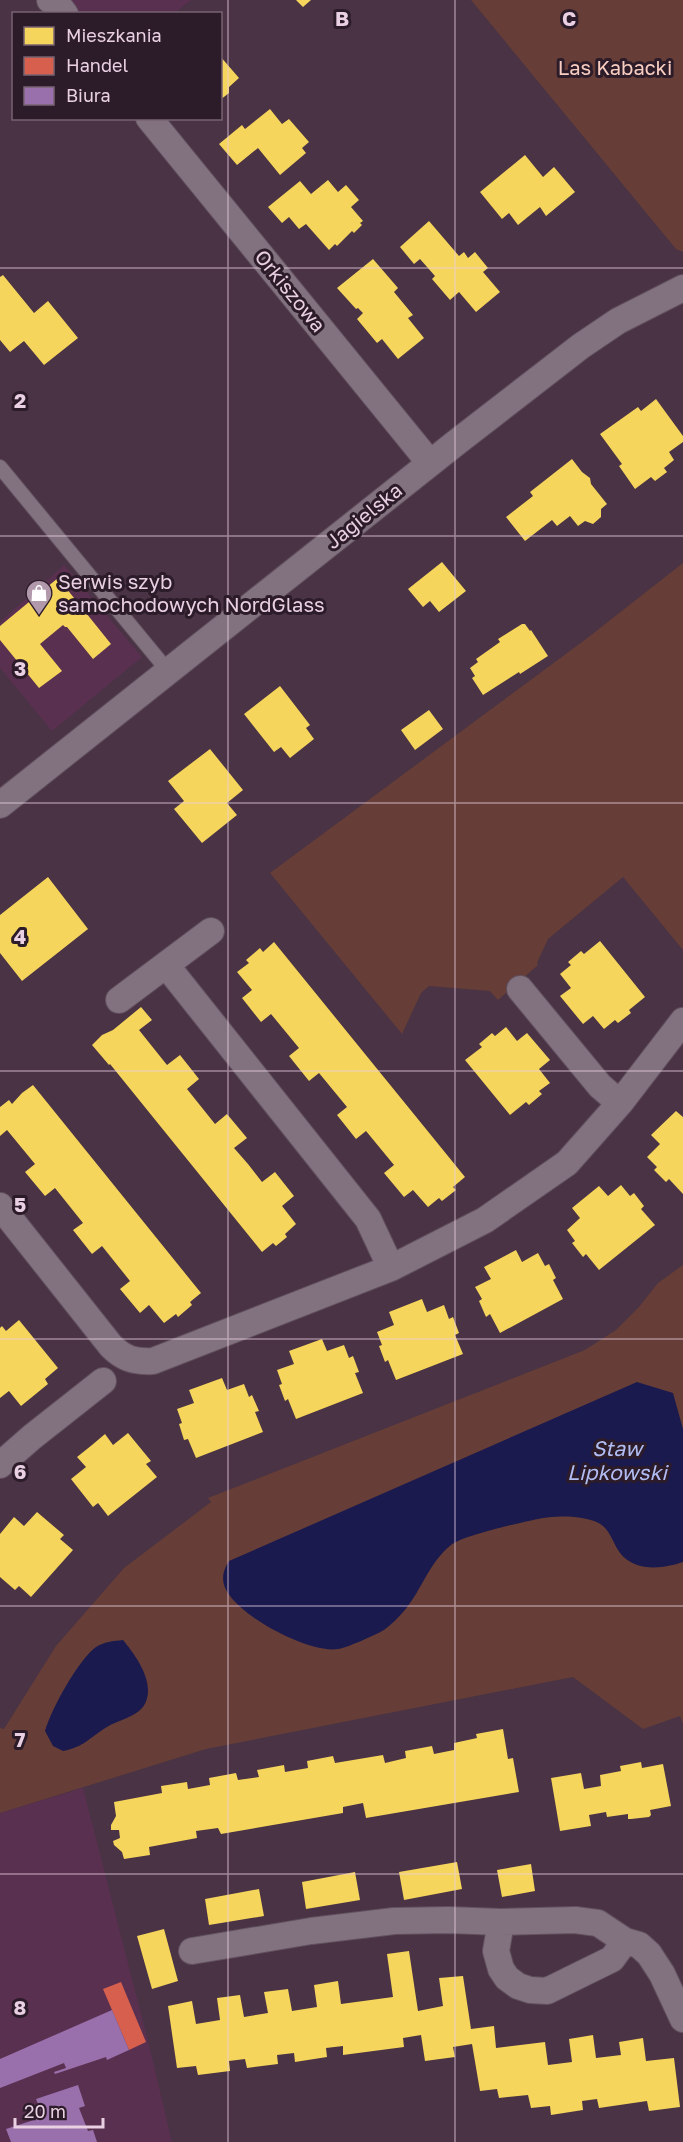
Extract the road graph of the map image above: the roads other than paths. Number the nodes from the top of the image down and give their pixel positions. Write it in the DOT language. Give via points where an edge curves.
graph roads {
  1 [pos="50,0"];
  2 [pos="63,12"];
  3 [pos="151,120"];
  4 [pos="683,288"];
  5 [pos="430,464"];
  6 [pos="0,467"];
  7 [pos="168,672"];
  8 [pos="0,805"];
  9 [pos="211,931"];
  10 [pos="166,965"];
  11 [pos="520,989"];
  12 [pos="119,1000"];
  13 [pos="683,1021"];
  14 [pos="620,1103"];
  15 [pos="0,1206"];
  16 [pos="391,1268"];
  17 [pos="103,1381"];
  18 [pos="0,1465"];
  19 [pos="501,1922"];
  20 [pos="625,1941"];
  21 [pos="192,1951"];
  22 [pos="683,2019"];
  1 -- 2 [label="street"];
  3 -- 5 [label="street, Orkiszowa"];
  4 -- 5 [label="street, Jagielska" via="618,321 581,346"];
  5 -- 7 [label="street, Jagielska"];
  6 -- 7 [label="lane"];
  7 -- 8 [label="street, Jagielska"];
  9 -- 10 [label="street"];
  10 -- 12 [label="street"];
  10 -- 16 [label="street" via="368,1219"];
  11 -- 14 [label="street" via="600,1086"];
  13 -- 14 [label="street"];
  14 -- 16 [label="street" via="567,1163 485,1220"];
  15 -- 16 [label="street" via="118,1354 139,1362 153,1360"];
  17 -- 18 [label="street"];
  19 -- 20 [label="street" via="598,1923"];
  19 -- 20 [label="street" via="496,1952 501,1969 518,1986 530,1990 547,1991 612,1959"];
  19 -- 21 [label="street" via="394,1921"];
  20 -- 22 [label="street" via="650,1954"];
}
